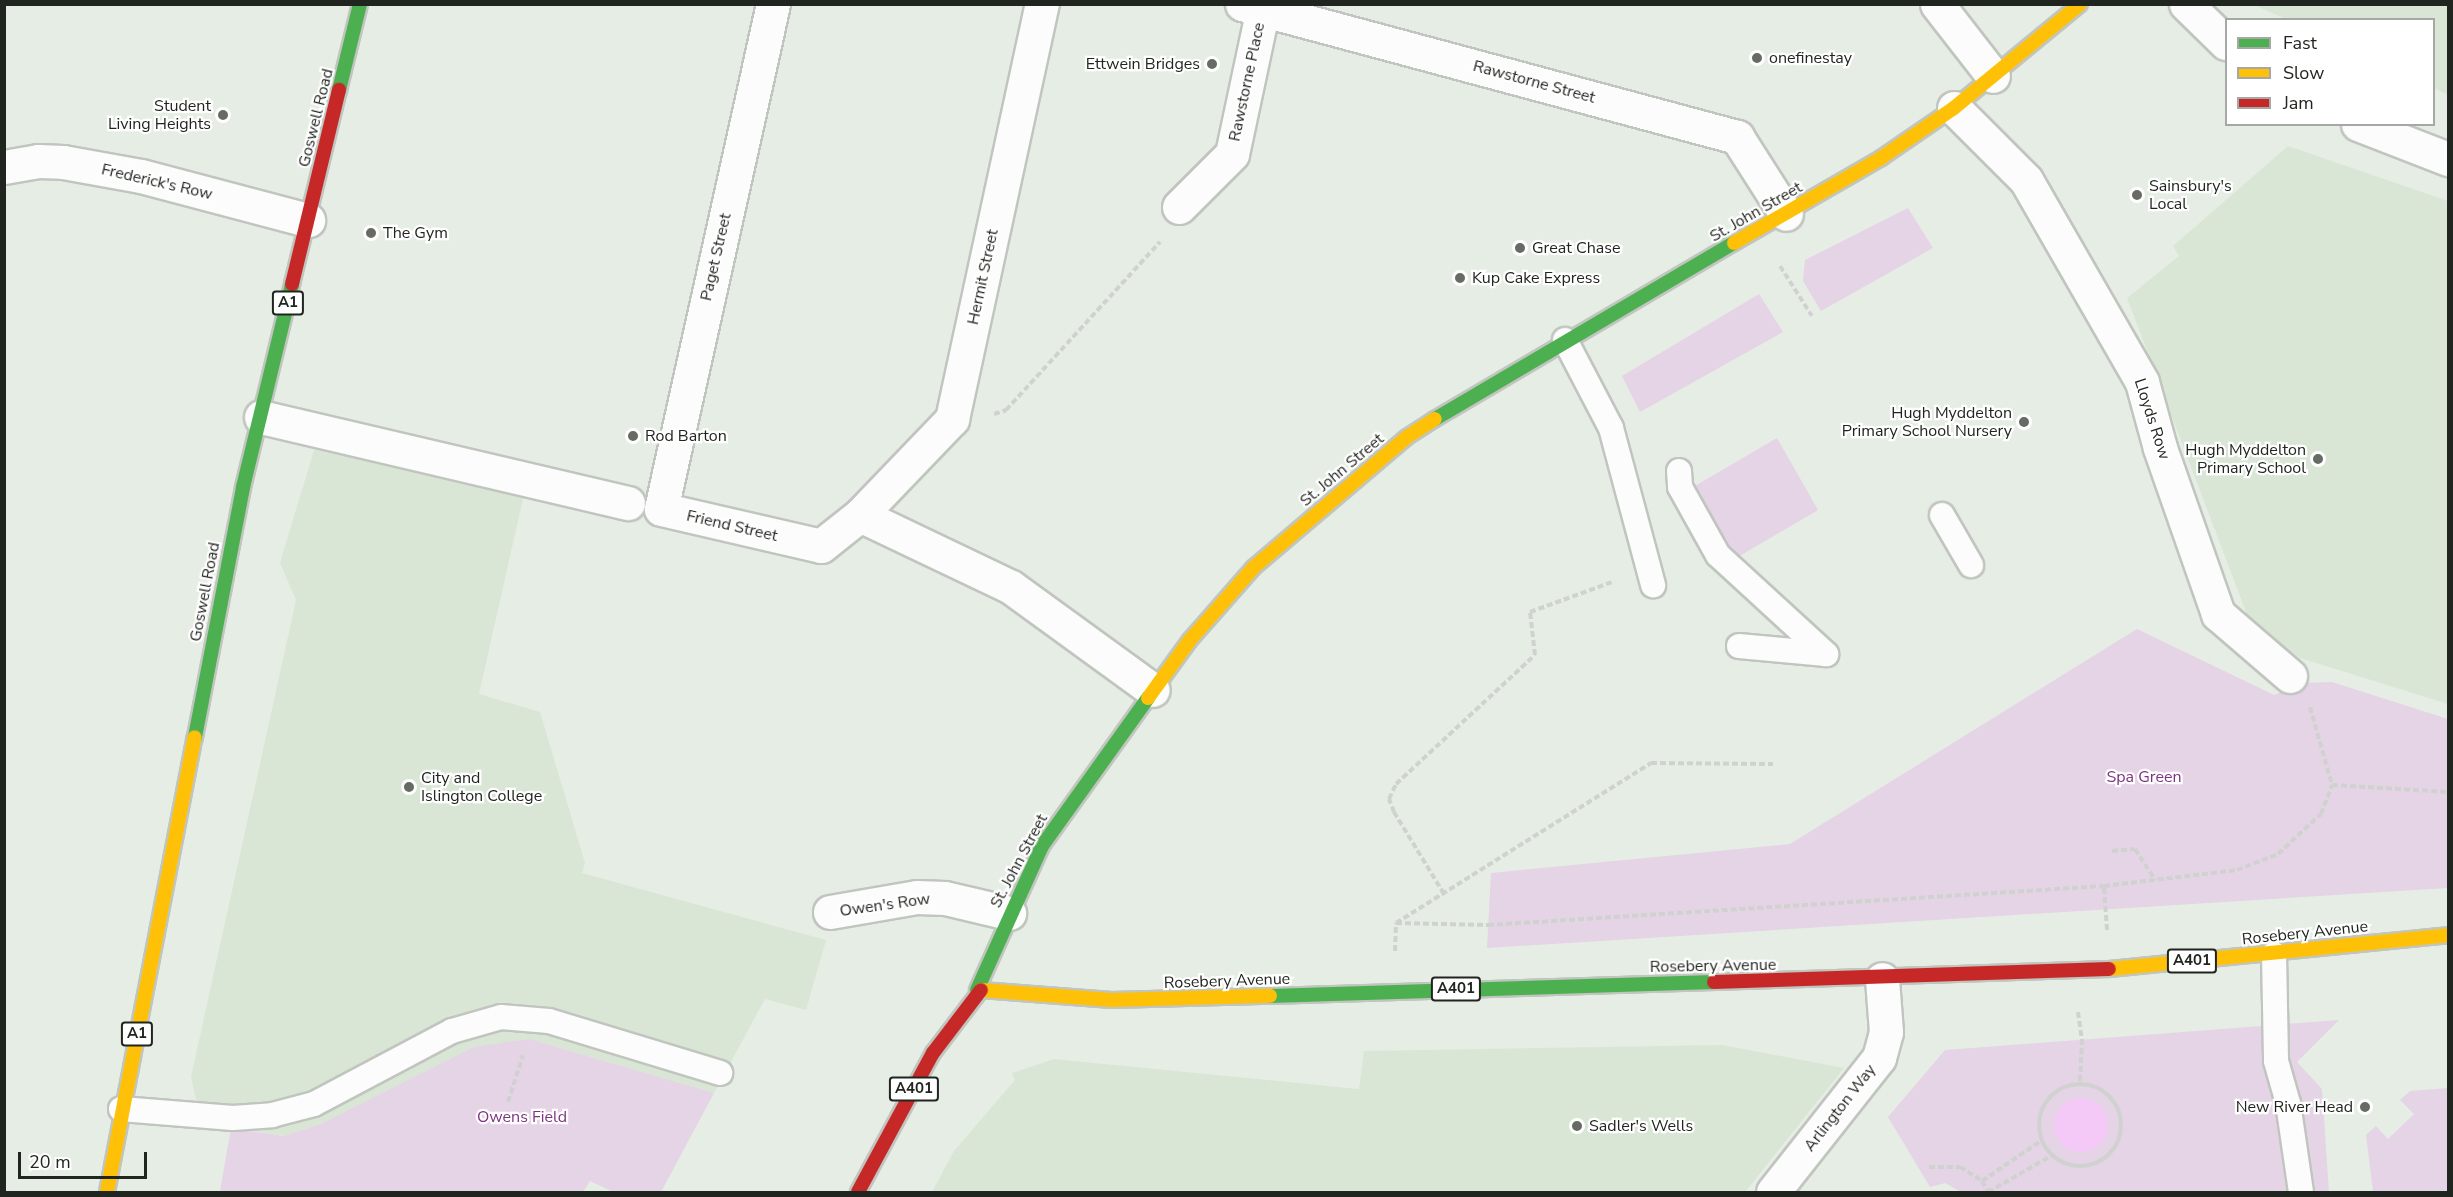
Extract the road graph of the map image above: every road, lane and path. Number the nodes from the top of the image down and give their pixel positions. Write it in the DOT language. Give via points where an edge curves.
graph roads {
  1 [pos="772,4"];
  2 [pos="1042,4"];
  3 [pos="1937,4"];
  4 [pos="2080,4"];
  5 [pos="2186,4"];
  6 [pos="361,6"];
  7 [pos="1253,6"];
  8 [pos="2225,42"];
  9 [pos="1993,76"];
  10 [pos="1954,108"];
  11 [pos="2363,126"];
  12 [pos="2448,159"];
  13 [pos="4,168"];
  14 [pos="1179,207"];
  15 [pos="1786,214"];
  16 [pos="308,220"];
  17 [pos="1780,266"];
  18 [pos="1812,316"];
  19 [pos="1565,340"];
  20 [pos="987,416"];
  21 [pos="261,417"];
  22 [pos="1679,471"];
  23 [pos="628,503"];
  24 [pos="661,509"];
  25 [pos="860,515"];
  26 [pos="1942,515"];
  27 [pos="1971,565"];
  28 [pos="1651,577"];
  29 [pos="1739,646"];
  30 [pos="2290,676"];
  31 [pos="1153,690"];
  32 [pos="1773,764"];
  33 [pos="2332,785"];
  34 [pos="2448,792"];
  35 [pos="2112,851"];
  36 [pos="2155,880"];
  37 [pos="2104,886"];
  38 [pos="1444,894"];
  39 [pos="830,912"];
  40 [pos="1009,913"];
  41 [pos="1396,923"];
  42 [pos="2448,935"];
  43 [pos="2274,954"];
  44 [pos="2109,969"];
  45 [pos="2072,973"];
  46 [pos="1882,979"];
  47 [pos="977,990"];
  48 [pos="1394,990"];
  49 [pos="535,1020"];
  50 [pos="720,1073"];
  51 [pos="2079,1083"];
  52 [pos="508,1102"];
  53 [pos="122,1108"];
  54 [pos="2042,1140"];
  55 [pos="2051,1156"];
  56 [pos="1929,1167"];
  57 [pos="1982,1181"];
  58 [pos="1776,1189"];
  59 [pos="106,1192"];
  60 [pos="858,1192"];
  61 [pos="1988,1192"];
  62 [pos="2301,1192"];
  1 -- 24 [label="street, Paget Street"];
  2 -- 25 [label="street, Hermit Street" via="952,419"];
  3 -- 9 [label="street"];
  4 -- 9 [label="main road, St. John Street"];
  5 -- 8 [label="street"];
  6 -- 16 [label="main road, Goswell Road / A1"];
  7 -- 14 [label="street, Rawstorne Place" via="1232,154"];
  7 -- 15 [label="street, Rawstorne Street" via="1737,137"];
  9 -- 10 [label="main road, St. John Street"];
  10 -- 15 [label="main road, St. John Street" via="1881,158"];
  10 -- 30 [label="street, Lloyds Row" via="2026,180 2142,382 2160,448 2218,614"];
  11 -- 12 [label="street"];
  13 -- 16 [label="street, Frederick's Row" via="38,161 63,162 141,176"];
  14 -- 20 [label="path" via="1178,222 1006,410"];
  15 -- 19 [label="main road, St. John Street"];
  16 -- 21 [label="main road, Goswell Road / A1"];
  17 -- 18 [label="path"];
  19 -- 28 [label="lane" via="1611,428"];
  19 -- 31 [label="main road, St. John Street" via="1416,431 1348,484 1253,568 1190,640"];
  21 -- 23 [label="street, Friend Street"];
  21 -- 53 [label="main road, Goswell Road / A1" via="220,600"];
  22 -- 29 [label="lane" via="1680,487 1718,555 1826,654"];
  23 -- 24 [label="lane, Friend Street"];
  24 -- 25 [label="street, Friend Street" via="821,546"];
  25 -- 31 [label="street" via="1011,587"];
  26 -- 27 [label="lane"];
  28 -- 38 [label="path" via="1530,612 1535,655 1396,784 1389,799 1394,812"];
  30 -- 33 [label="path" via="2303,683"];
  31 -- 40 [label="main road, St. John Street" via="1042,846"];
  32 -- 38 [label="path" via="1651,763"];
  33 -- 34 [label="path"];
  33 -- 36 [label="path" via="2321,814 2278,854 2237,870"];
  35 -- 36 [label="path" via="2135,849"];
  36 -- 37 [label="path"];
  37 -- 41 [label="path" via="1500,924"];
  37 -- 44 [label="path"];
  38 -- 41 [label="path"];
  39 -- 40 [label="street, Owen's Row" via="917,897 945,898"];
  40 -- 47 [label="main road, St. John Street"];
  41 -- 48 [label="path"];
  42 -- 43 [label="main road, Rosebery Avenue / A401"];
  43 -- 44 [label="main road, Rosebery Avenue / A401"];
  43 -- 62 [label="lane" via="2276,1061 2288,1103"];
  44 -- 45 [label="main road, Rosebery Avenue / A401"];
  45 -- 46 [label="main road, Rosebery Avenue / A401"];
  45 -- 51 [label="path" via="2082,1039"];
  46 -- 48 [label="main road, Rosebery Avenue / A401"];
  46 -- 58 [label="street, Arlington Way" via="1886,1032 1879,1058"];
  47 -- 48 [label="main road, Rosebery Avenue / A401" via="1112,1000"];
  47 -- 60 [label="main road, St. John Street / A401" via="933,1053"];
  49 -- 50 [label="lane"];
  49 -- 52 [label="path"];
  49 -- 53 [label="lane" via="501,1017 452,1031 314,1104 273,1115 233,1118"];
  51 -- 54 [label="path" via="2059,1089 2043,1105 2038,1125"];
  51 -- 55 [label="path" via="2092,1085 2112,1100 2118,1110 2119,1135 2115,1147 2096,1163 2071,1165"];
  53 -- 59 [label="main road, Goswell Road / A1"];
  54 -- 55 [label="path"];
  54 -- 57 [label="path"];
  55 -- 61 [label="path"];
  56 -- 57 [label="path" via="1960,1167"];
  57 -- 61 [label="path"];
}
